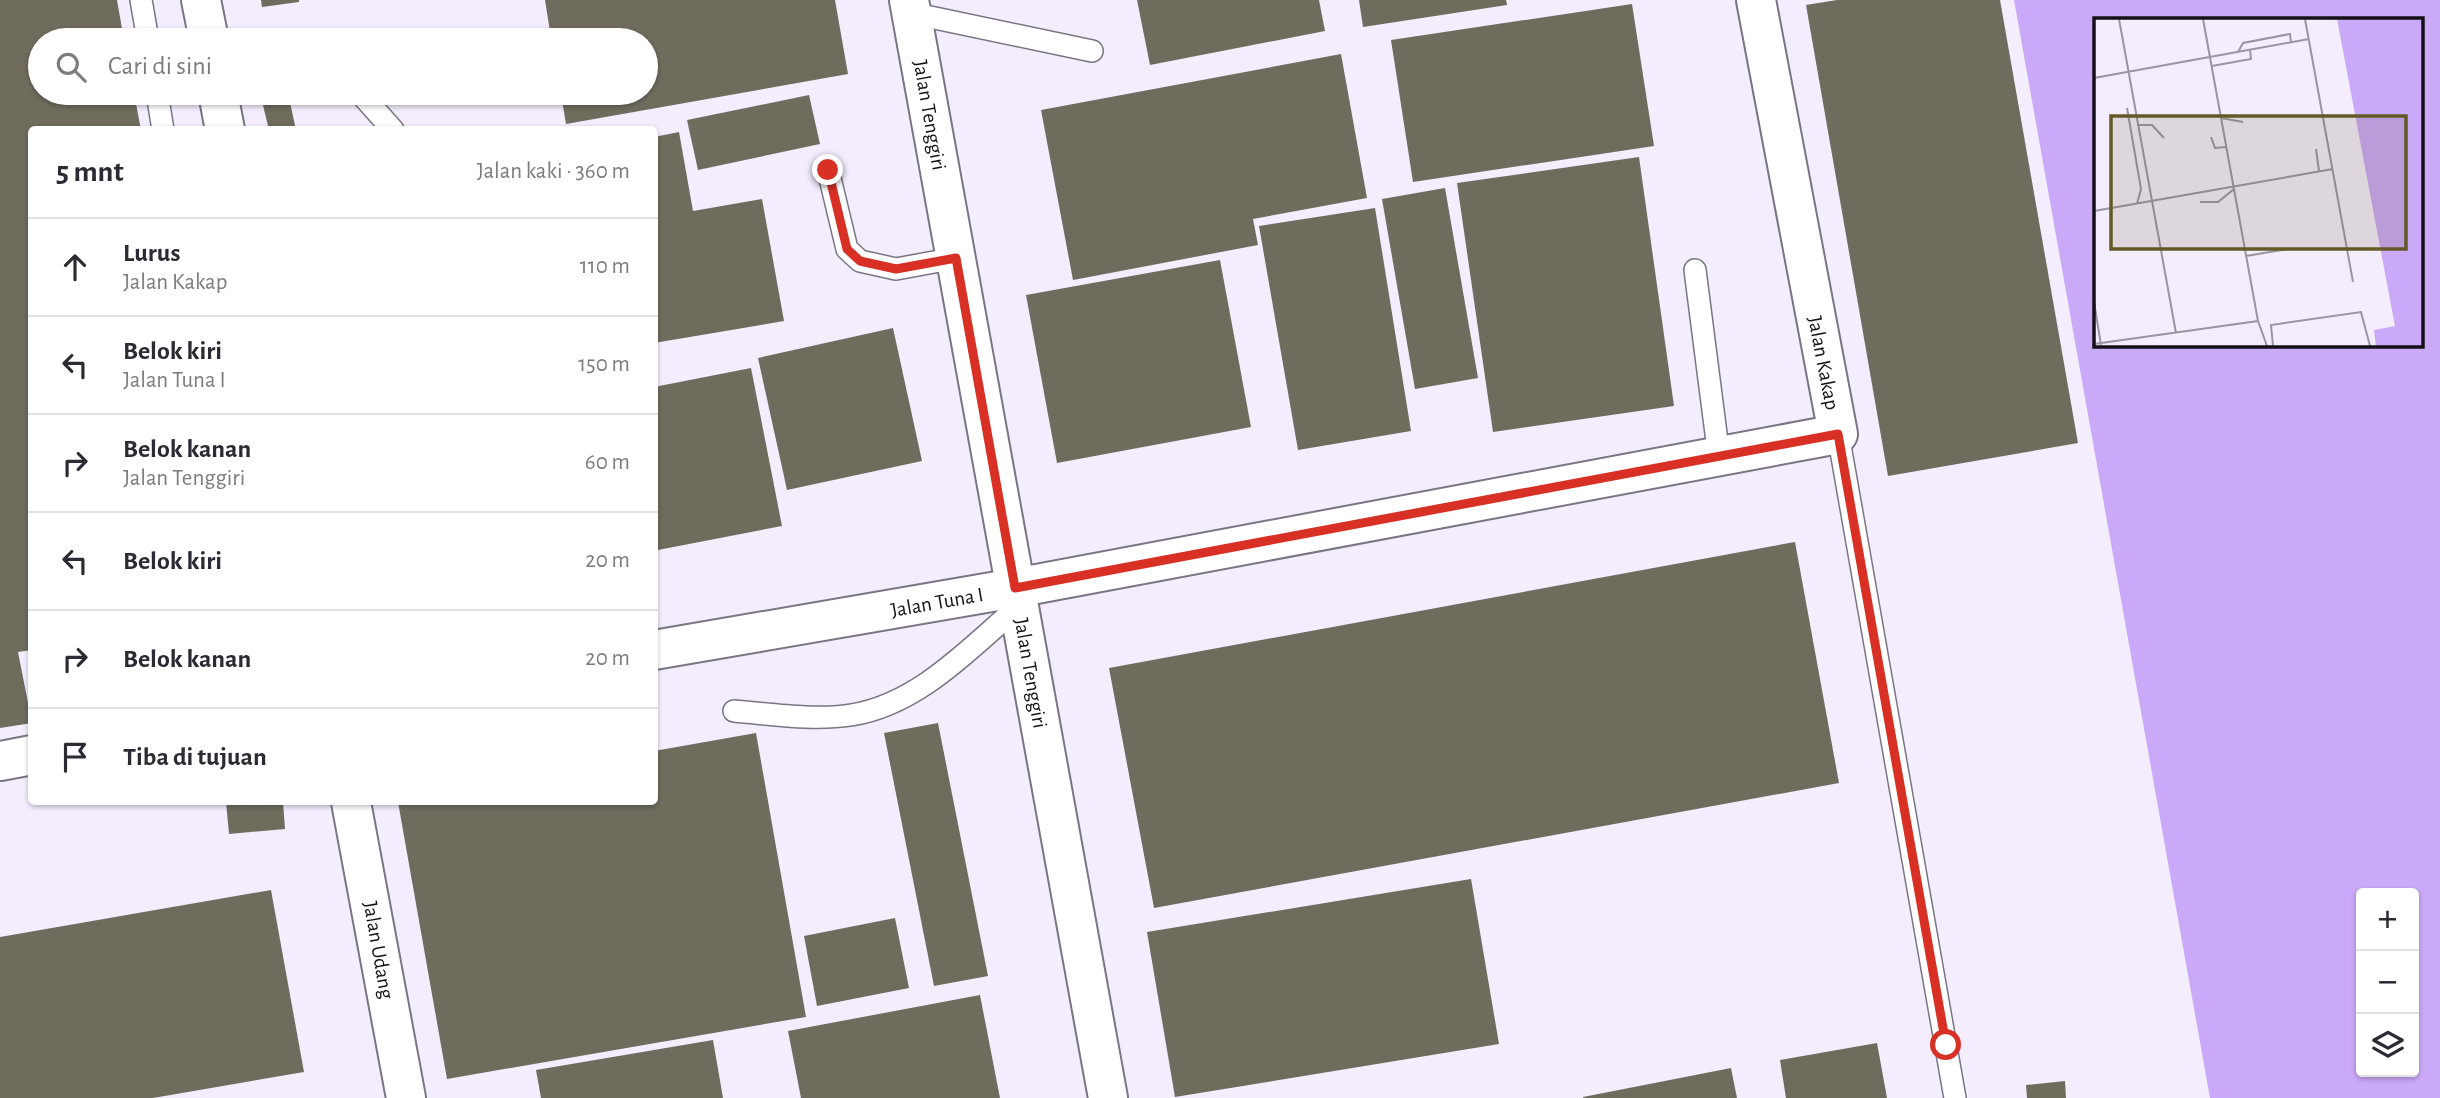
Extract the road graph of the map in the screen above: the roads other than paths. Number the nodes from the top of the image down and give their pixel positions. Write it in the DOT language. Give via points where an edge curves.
graph roads {
  1 [pos="141,0"];
  2 [pos="201,0"];
  3 [pos="1756,0"];
  4 [pos="910,7"];
  5 [pos="146,28"];
  6 [pos="207,28"];
  7 [pos="1092,51"];
  8 [pos="159,105"];
  9 [pos="220,105"];
  10 [pos="371,105"];
  11 [pos="162,126"];
  12 [pos="224,126"];
  13 [pos="389,126"];
  14 [pos="828,170"];
  15 [pos="956,258"];
  16 [pos="1695,271"];
  17 [pos="1838,434"];
  18 [pos="1719,457"];
  19 [pos="1017,597"];
  20 [pos="658,649"];
  21 [pos="734,711"];
  22 [pos="28,756"];
  23 [pos="0,761"];
  24 [pos="352,805"];
  25 [pos="406,1098"];
  26 [pos="1108,1098"];
  27 [pos="1955,1098"];
  1 -- 5 [label="lane"];
  2 -- 6 [label="street"];
  3 -- 17 [label="street, Jalan Kakap"];
  4 -- 7 [label="lane"];
  4 -- 15 [label="street, Jalan Tenggiri"];
  8 -- 11 [label="lane"];
  9 -- 12 [label="street"];
  10 -- 13 [label="lane"];
  14 -- 15 [label="lane" via="847,249 860,261 896,269"];
  15 -- 19 [label="street, Jalan Tenggiri"];
  16 -- 18 [label="lane"];
  17 -- 18 [label="street, Jalan Tuna I"];
  17 -- 27 [label="lane, Jalan Kakap"];
  18 -- 19 [label="street, Jalan Tuna I"];
  19 -- 20 [label="street, Jalan Tuna I"];
  19 -- 21 [label="lane" via="953,664 884,707 824,717"];
  19 -- 26 [label="street, Jalan Tenggiri"];
  22 -- 23 [label="street"];
  24 -- 25 [label="street, Jalan Udang"];
}
